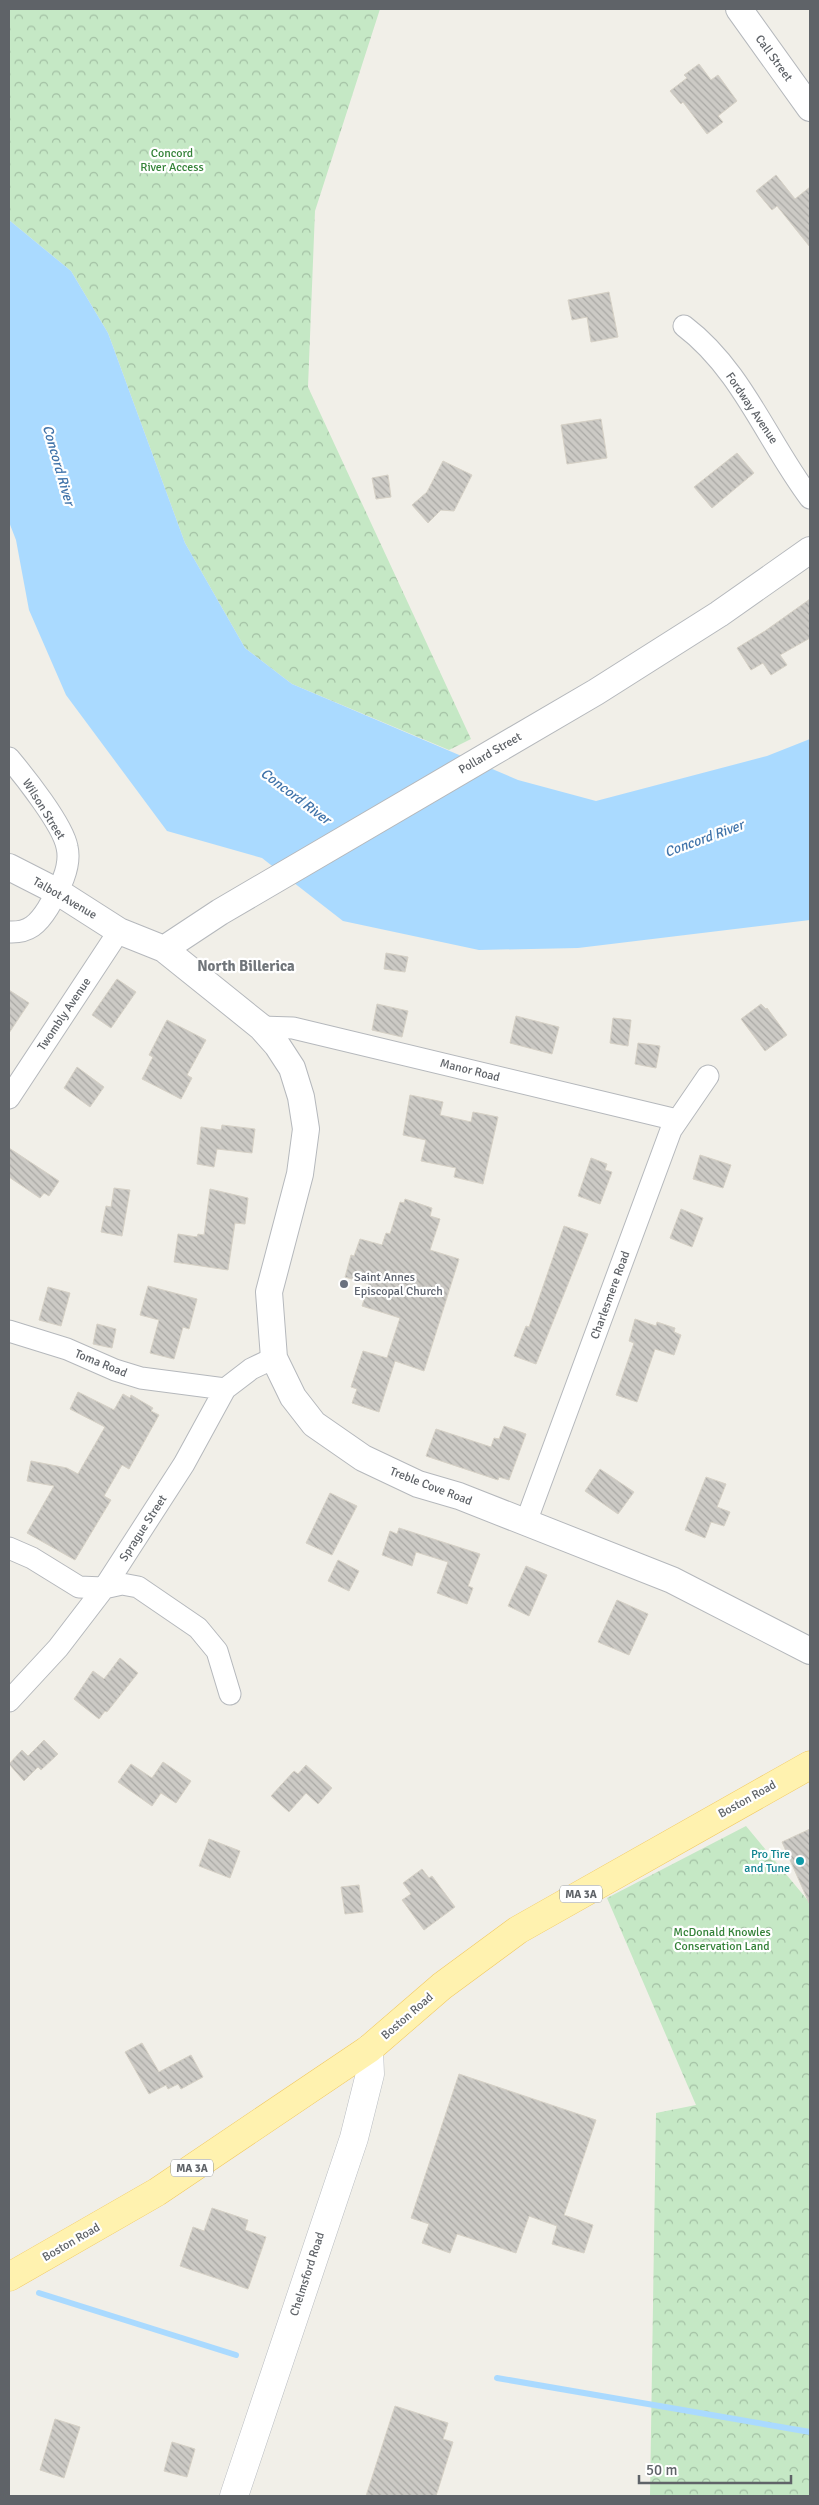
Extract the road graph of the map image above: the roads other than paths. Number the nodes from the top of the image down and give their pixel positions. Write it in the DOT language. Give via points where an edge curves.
graph roads {
  1 [pos="739,9"];
  2 [pos="810,108"];
  3 [pos="684,326"];
  4 [pos="810,498"];
  5 [pos="810,550"];
  6 [pos="9,758"];
  7 [pos="9,867"];
  8 [pos="58,892"];
  9 [pos="119,931"];
  10 [pos="9,932"];
  11 [pos="164,949"];
  12 [pos="261,1027"];
  13 [pos="708,1076"];
  14 [pos="9,1098"];
  15 [pos="677,1120"];
  16 [pos="9,1331"];
  17 [pos="274,1358"];
  18 [pos="226,1389"];
  19 [pos="526,1522"];
  20 [pos="9,1548"];
  21 [pos="104,1588"];
  22 [pos="810,1651"];
  23 [pos="230,1694"];
  24 [pos="9,1701"];
  25 [pos="810,1765"];
  26 [pos="369,2049"];
  27 [pos="9,2277"];
  28 [pos="234,2496"];
  1 -- 2 [label="street, Call Street"];
  3 -- 4 [label="street, Fordway Avenue" via="702,340 736,383"];
  5 -- 11 [label="street, Pollard Street" via="596,692 220,912"];
  6 -- 8 [label="street, Wilson Street" via="60,830 68,848 67,868"];
  7 -- 8 [label="street, Talbot Avenue"];
  8 -- 9 [label="street, Talbot Avenue"];
  8 -- 10 [label="street, Wilson Street" via="39,923 30,929"];
  9 -- 11 [label="street, Talbot Avenue"];
  9 -- 14 [label="street, Twombly Avenue"];
  11 -- 12 [label="street, Treble Cove Road"];
  12 -- 15 [label="street, Manor Road" via="293,1028"];
  12 -- 17 [label="street, Treble Cove Road" via="292,1068 302,1097 306,1129 300,1174 269,1292"];
  13 -- 15 [label="street, Charlesmere Road"];
  15 -- 19 [label="street, Charlesmere Road"];
  16 -- 18 [label="street, Toma Road" via="141,1378"];
  17 -- 18 [label="street, Sprague Street" via="251,1369"];
  17 -- 19 [label="street, Treble Cove Road" via="293,1396 314,1424 363,1458 418,1484"];
  18 -- 21 [label="street, Sprague Street" via="184,1464"];
  19 -- 22 [label="street, Treble Cove Road" via="672,1580"];
  20 -- 21 [label="street" via="79,1587"];
  21 -- 23 [label="street" via="122,1584 138,1587 198,1628 217,1651"];
  21 -- 24 [label="street, Sprague Street" via="58,1648"];
  25 -- 26 [label="main road, Boston Road / MA 3A" via="518,1930 442,1986"];
  26 -- 27 [label="main road, Boston Road / MA 3A" via="156,2192"];
  26 -- 28 [label="main road, Chelmsford Road" via="370,2074 354,2138"];
}
